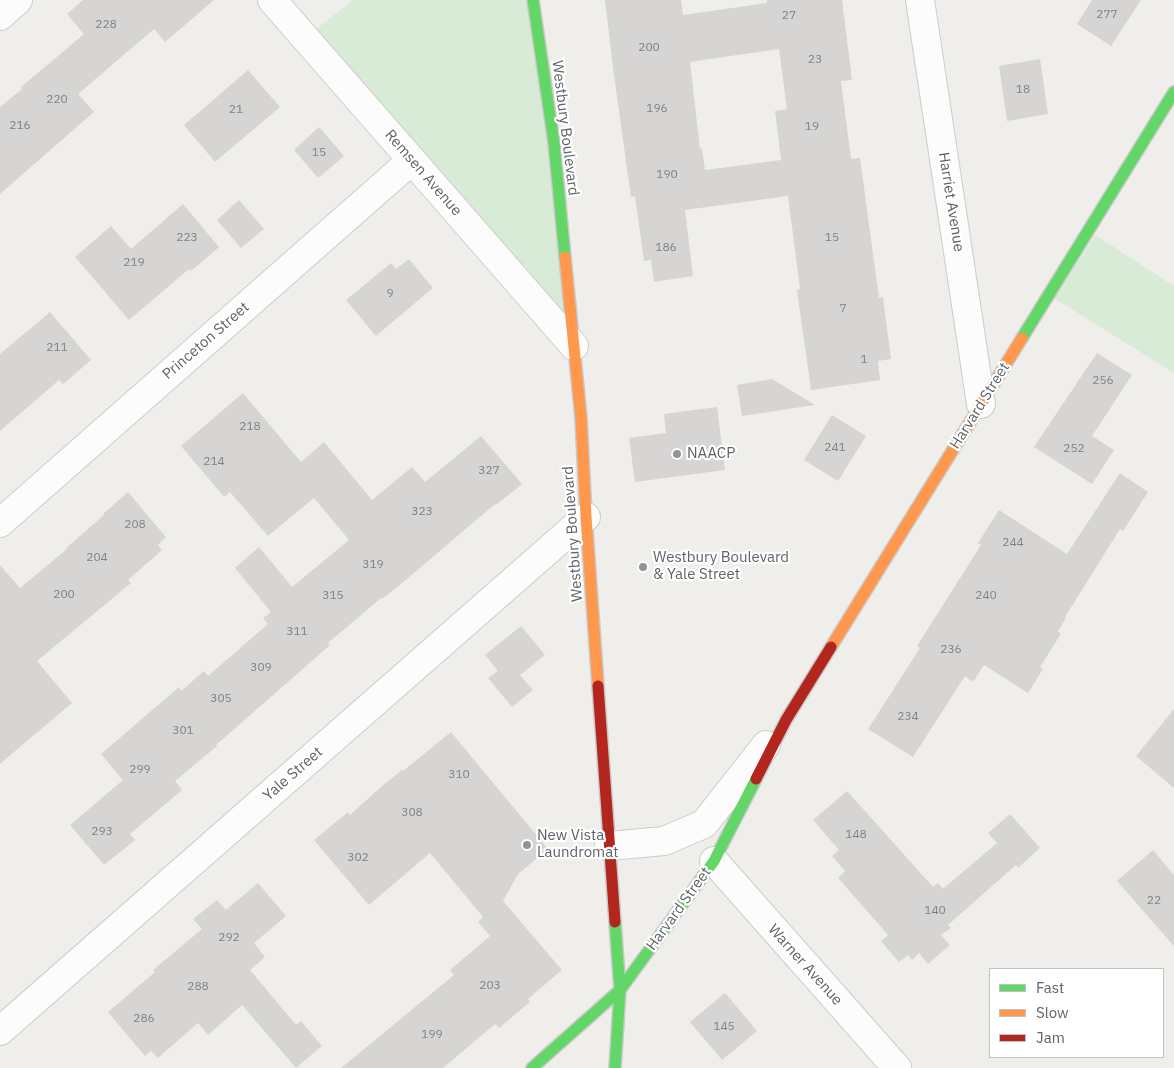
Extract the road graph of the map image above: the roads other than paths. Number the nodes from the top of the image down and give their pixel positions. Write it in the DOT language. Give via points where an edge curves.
graph roads {
  1 [pos="18,0"];
  2 [pos="272,0"];
  3 [pos="533,0"];
  4 [pos="920,0"];
  5 [pos="0,16"];
  6 [pos="1174,92"];
  7 [pos="412,160"];
  8 [pos="574,346"];
  9 [pos="981,404"];
  10 [pos="586,517"];
  11 [pos="0,522"];
  12 [pos="786,720"];
  13 [pos="609,846"];
  14 [pos="714,862"];
  15 [pos="620,990"];
  16 [pos="0,1031"];
  17 [pos="532,1068"];
  18 [pos="615,1068"];
  19 [pos="897,1068"];
  1 -- 5 [label="street"];
  2 -- 7 [label="street, Remsen Avenue"];
  3 -- 8 [label="street, Westbury Boulevard" via="554,143"];
  4 -- 9 [label="street, Harriet Avenue"];
  6 -- 9 [label="street, Harvard Street"];
  7 -- 8 [label="street, Remsen Avenue"];
  7 -- 11 [label="street, Princeton Street"];
  8 -- 10 [label="street, Westbury Boulevard"];
  9 -- 12 [label="street, Harvard Street"];
  10 -- 13 [label="street, Westbury Boulevard"];
  10 -- 16 [label="street, Yale Street"];
  12 -- 13 [label="street, Harvard Street" via="704,824 664,841"];
  12 -- 14 [label="street, Harvard Street"];
  13 -- 15 [label="street, Westbury Boulevard"];
  14 -- 15 [label="street, Harvard Street"];
  14 -- 19 [label="street, Warner Avenue"];
  15 -- 17 [label="street, Harvard Street"];
  15 -- 18 [label="street, Westbury Boulevard"];
}
